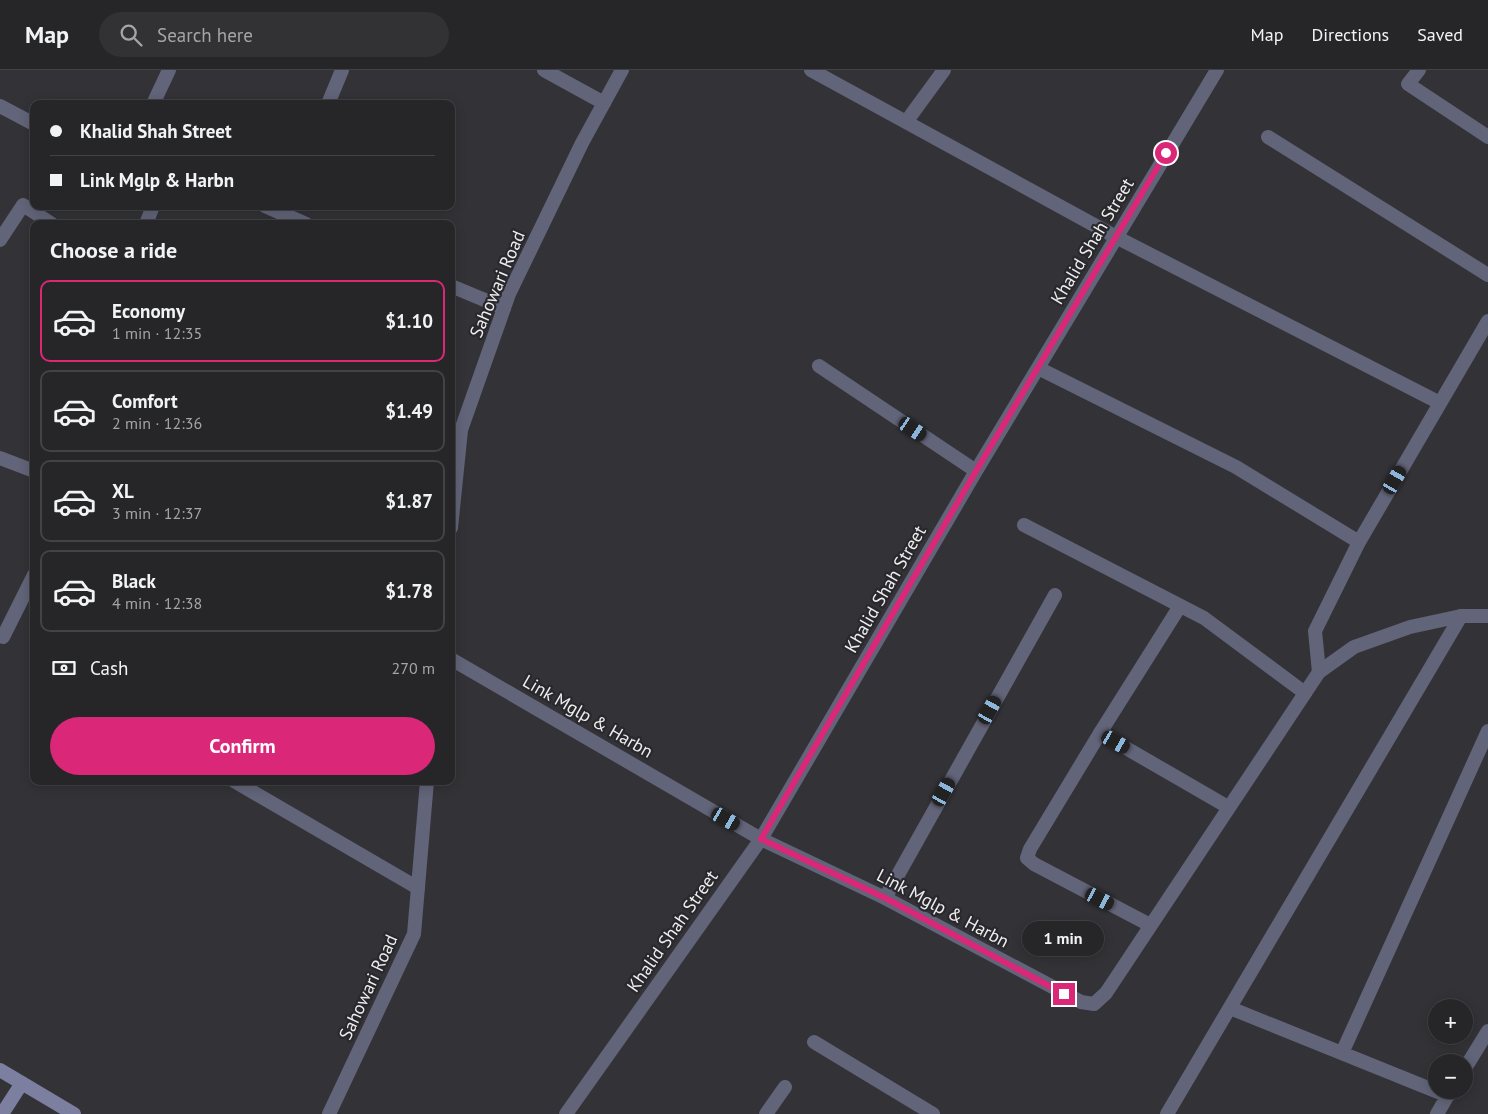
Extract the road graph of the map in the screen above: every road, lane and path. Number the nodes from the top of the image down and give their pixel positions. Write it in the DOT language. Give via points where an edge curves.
graph roads {
  1 [pos="168,70"];
  2 [pos="342,70"];
  3 [pos="544,70"];
  4 [pos="622,70"];
  5 [pos="811,70"];
  6 [pos="944,70"];
  7 [pos="1216,70"];
  8 [pos="1419,70"];
  9 [pos="826,74"];
  10 [pos="155,100"];
  11 [pos="330,100"];
  12 [pos="604,103"];
  13 [pos="0,106"];
  14 [pos="30,122"];
  15 [pos="906,122"];
  16 [pos="1268,137"];
  17 [pos="1488,137"];
  18 [pos="30,210"];
  19 [pos="31,210"];
  20 [pos="284,210"];
  21 [pos="46,220"];
  22 [pos="300,220"];
  23 [pos="1116,237"];
  24 [pos="0,240"];
  25 [pos="1488,275"];
  26 [pos="455,288"];
  27 [pos="504,308"];
  28 [pos="1488,321"];
  29 [pos="819,366"];
  30 [pos="1038,368"];
  31 [pos="1440,403"];
  32 [pos="455,454"];
  33 [pos="0,458"];
  34 [pos="30,469"];
  35 [pos="976,471"];
  36 [pos="1024,525"];
  37 [pos="1359,542"];
  38 [pos="30,583"];
  39 [pos="1055,595"];
  40 [pos="1180,606"];
  41 [pos="1461,616"];
  42 [pos="1488,616"];
  43 [pos="3,637"];
  44 [pos="455,661"];
  45 [pos="1319,672"];
  46 [pos="1304,693"];
  47 [pos="1488,731"];
  48 [pos="1100,733"];
  49 [pos="241,785"];
  50 [pos="427,785"];
  51 [pos="1228,807"];
  52 [pos="761,839"];
  53 [pos="418,888"];
  54 [pos="885,898"];
  55 [pos="1150,925"];
  56 [pos="1230,1008"];
  57 [pos="1488,1031"];
  58 [pos="814,1042"];
  59 [pos="1342,1053"];
  60 [pos="1473,1055"];
  61 [pos="0,1070"];
  62 [pos="22,1083"];
  63 [pos="1428,1085"];
  64 [pos="785,1087"];
  65 [pos="1446,1099"];
  66 [pos="2,1114"];
  67 [pos="74,1114"];
  68 [pos="329,1114"];
  69 [pos="566,1114"];
  70 [pos="766,1114"];
  71 [pos="933,1114"];
  72 [pos="1167,1114"];
  73 [pos="1437,1114"];
  1 -- 10 [label="street"];
  2 -- 11 [label="street"];
  3 -- 12 [label="street"];
  4 -- 12 [label="street, Sahowari Road"];
  5 -- 9 [label="street"];
  6 -- 15 [label="street"];
  7 -- 23 [label="street, Khalid Shah Street"];
  8 -- 17 [label="street" via="1408,84"];
  9 -- 15 [label="street"];
  12 -- 27 [label="street, Sahowari Road"];
  13 -- 14 [label="street"];
  15 -- 23 [label="street"];
  16 -- 25 [label="street"];
  18 -- 24 [label="street" via="23,205"];
  19 -- 21 [label="street"];
  20 -- 22 [label="street"];
  23 -- 30 [label="street, Khalid Shah Street"];
  23 -- 31 [label="street"];
  26 -- 27 [label="street"];
  27 -- 32 [label="street, Sahowari Road"];
  28 -- 31 [label="street"];
  29 -- 35 [label="street"];
  30 -- 35 [label="street, Khalid Shah Street"];
  30 -- 37 [label="street" via="1236,467"];
  31 -- 37 [label="street"];
  33 -- 34 [label="street"];
  35 -- 52 [label="street, Khalid Shah Street"];
  36 -- 40 [label="street"];
  37 -- 45 [label="street" via="1315,631"];
  38 -- 43 [label="street"];
  39 -- 54 [label="street"];
  40 -- 46 [label="street" via="1204,618"];
  40 -- 48 [label="street"];
  41 -- 42 [label="street, Link Mglp & Harbn"];
  41 -- 45 [label="street, Link Mglp & Harbn" via="1410,627 1354,647"];
  41 -- 56 [label="street"];
  44 -- 52 [label="street, Link Mglp & Harbn"];
  45 -- 46 [label="street, Link Mglp & Harbn"];
  46 -- 51 [label="street, Link Mglp & Harbn"];
  47 -- 59 [label="street"];
  48 -- 51 [label="street"];
  48 -- 55 [label="street" via="1027,858"];
  49 -- 53 [label="street"];
  50 -- 53 [label="street, Sahowari Road"];
  51 -- 55 [label="street, Link Mglp & Harbn"];
  52 -- 54 [label="street, Link Mglp & Harbn"];
  52 -- 69 [label="street, Khalid Shah Street"];
  53 -- 68 [label="street, Sahowari Road" via="414,934"];
  54 -- 55 [label="street, Link Mglp & Harbn" via="1080,1002 1094,1004 1106,993"];
  56 -- 59 [label="street"];
  56 -- 72 [label="street"];
  57 -- 60 [label="street"];
  58 -- 71 [label="street"];
  59 -- 63 [label="street"];
  61 -- 62 [label="main road"];
  62 -- 66 [label="main road"];
  62 -- 67 [label="main road"];
  64 -- 70 [label="street"];
  65 -- 73 [label="street"];
}
